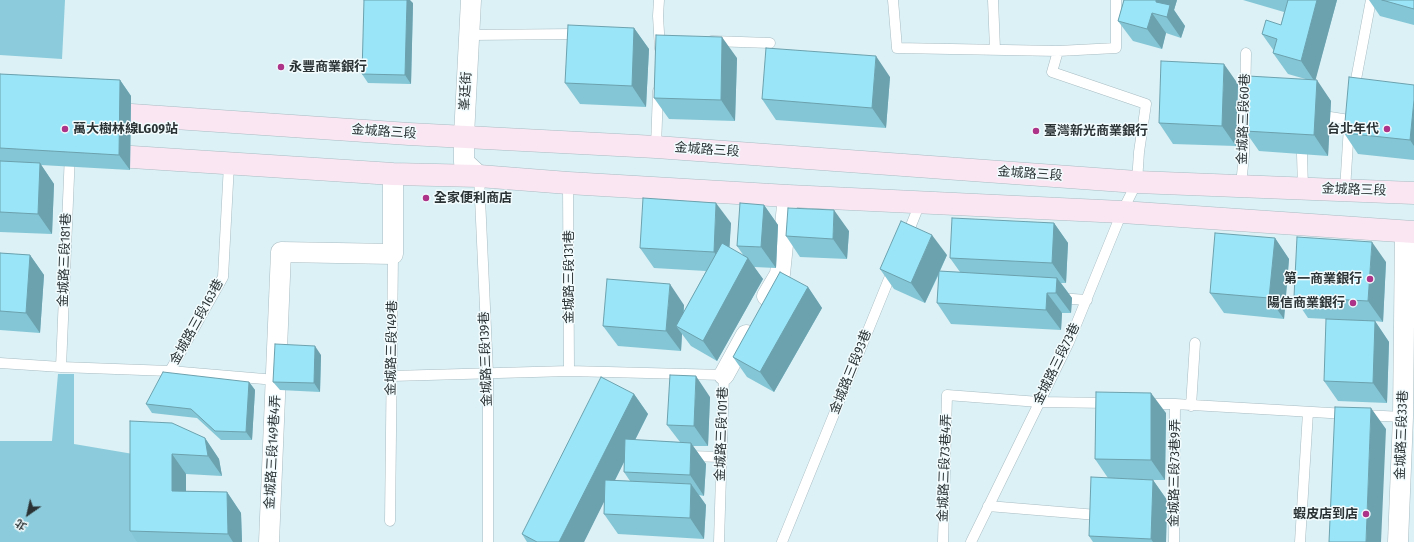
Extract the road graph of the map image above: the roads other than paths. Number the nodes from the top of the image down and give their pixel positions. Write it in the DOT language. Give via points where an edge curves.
graph roads {
  1 [pos="471,0"];
  2 [pos="659,0"];
  3 [pos="893,0"];
  4 [pos="993,0"];
  5 [pos="1116,0"];
  6 [pos="1371,0"];
  7 [pos="577,34"];
  8 [pos="469,35"];
  9 [pos="700,41"];
  10 [pos="770,43"];
  11 [pos="995,50"];
  12 [pos="1058,51"];
  13 [pos="1246,53"];
  14 [pos="659,62"];
  15 [pos="659,78"];
  16 [pos="1352,96"];
  17 [pos="84,112"];
  18 [pos="1330,117"];
  19 [pos="464,136"];
  20 [pos="656,147"];
  21 [pos="62,153"];
  22 [pos="1302,154"];
  23 [pos="229,164"];
  24 [pos="393,174"];
  25 [pos="479,176"];
  26 [pos="1137,182"];
  27 [pos="568,183"];
  28 [pos="1241,185"];
  29 [pos="1304,188"];
  30 [pos="1345,190"];
  31 [pos="1414,193"];
  32 [pos="788,196"];
  33 [pos="920,203"];
  34 [pos="1122,212"];
  35 [pos="1409,232"];
  36 [pos="902,247"];
  37 [pos="393,254"];
  38 [pos="896,262"];
  39 [pos="1048,297"];
  40 [pos="1087,300"];
  41 [pos="1195,343"];
  42 [pos="0,363"];
  43 [pos="61,367"];
  44 [pos="170,371"];
  45 [pos="569,371"];
  46 [pos="610,372"];
  47 [pos="488,374"];
  48 [pos="724,375"];
  49 [pos="392,376"];
  50 [pos="276,380"];
  51 [pos="604,384"];
  52 [pos="1039,402"];
  53 [pos="1122,403"];
  54 [pos="1138,404"];
  55 [pos="1176,404"];
  56 [pos="1191,406"];
  57 [pos="1308,412"];
  58 [pos="1408,417"];
  59 [pos="676,455"];
  60 [pos="722,457"];
  61 [pos="988,506"];
  62 [pos="1097,515"];
  63 [pos="390,521"];
  64 [pos="269,533"];
  65 [pos="488,542"];
  66 [pos="718,542"];
  67 [pos="782,542"];
  68 [pos="943,542"];
  69 [pos="971,542"];
  70 [pos="1174,542"];
  71 [pos="1300,542"];
  72 [pos="1398,542"];
  1 -- 8 [label="street, 峯廷街"];
  2 -- 14 [label="lane" via="658,16 664,39"];
  3 -- 11 [label="lane" via="897,48"];
  4 -- 11 [label="lane"];
  5 -- 12 [label="lane" via="1116,48"];
  6 -- 16 [label="lane"];
  7 -- 8 [label="lane"];
  8 -- 19 [label="street, 峯廷街"];
  9 -- 10 [label="lane"];
  11 -- 12 [label="lane"];
  12 -- 26 [label="lane" via="1052,72 1146,104"];
  13 -- 28 [label="lane, 金城路三段60巷"];
  15 -- 20 [label="lane"];
  17 -- 19 [label="main road, 金城路三段"];
  18 -- 30 [label="lane" via="1349,116"];
  19 -- 20 [label="main road, 金城路三段"];
  19 -- 25 [label="street, 峯廷街" via="464,162"];
  20 -- 26 [label="main road, 金城路三段"];
  21 -- 23 [label="main road"];
  21 -- 43 [label="lane, 金城路三段181巷"];
  22 -- 29 [label="lane"];
  23 -- 24 [label="main road"];
  23 -- 44 [label="lane, 金城路三段163巷" via="223,277"];
  24 -- 25 [label="main road"];
  24 -- 37 [label="street, 金城路三段149巷"];
  25 -- 27 [label="main road"];
  25 -- 47 [label="lane, 金城路三段139巷"];
  26 -- 28 [label="main road, 金城路三段"];
  26 -- 34 [label="lane, 金城路三段73巷"];
  27 -- 32 [label="main road"];
  27 -- 45 [label="lane, 金城路三段131巷"];
  28 -- 29 [label="main road, 金城路三段"];
  29 -- 30 [label="main road, 金城路三段"];
  30 -- 31 [label="main road, 金城路三段"];
  32 -- 33 [label="main road"];
  32 -- 48 [label="street, 金城路三段101巷" via="780,274"];
  33 -- 34 [label="main road"];
  33 -- 36 [label="lane"];
  34 -- 35 [label="main road"];
  34 -- 40 [label="lane, 金城路三段73巷"];
  35 -- 58 [label="street, 金城路三段33巷"];
  37 -- 49 [label="lane, 金城路三段149巷"];
  37 -- 50 [label="street, 金城路三段149巷4弄" via="282,252"];
  38 -- 67 [label="lane, 金城路三段93巷"];
  39 -- 40 [label="lane"];
  40 -- 52 [label="lane, 金城路三段73巷"];
  41 -- 56 [label="lane"];
  42 -- 43 [label="lane, 金城路三段163巷"];
  43 -- 44 [label="lane, 金城路三段163巷"];
  44 -- 50 [label="lane, 金城路三段149巷4弄"];
  45 -- 46 [label="lane"];
  45 -- 47 [label="lane"];
  46 -- 48 [label="lane"];
  46 -- 51 [label="lane"];
  47 -- 49 [label="lane"];
  47 -- 65 [label="lane, 金城路三段139巷"];
  48 -- 60 [label="lane, 金城路三段101巷"];
  49 -- 63 [label="lane, 金城路三段149巷"];
  50 -- 64 [label="street, 金城路三段149巷4弄"];
  52 -- 53 [label="lane"];
  52 -- 61 [label="lane, 金城路三段73巷"];
  52 -- 68 [label="lane, 金城路三段73巷4弄" via="947,394"];
  54 -- 55 [label="lane"];
  55 -- 56 [label="lane"];
  55 -- 70 [label="lane, 金城路三段73巷9弄"];
  56 -- 57 [label="lane"];
  57 -- 58 [label="lane"];
  57 -- 71 [label="lane"];
  58 -- 72 [label="street, 金城路三段33巷"];
  59 -- 60 [label="lane"];
  60 -- 66 [label="lane, 金城路三段101巷"];
  61 -- 62 [label="lane"];
  61 -- 69 [label="lane, 金城路三段73巷"];
}
